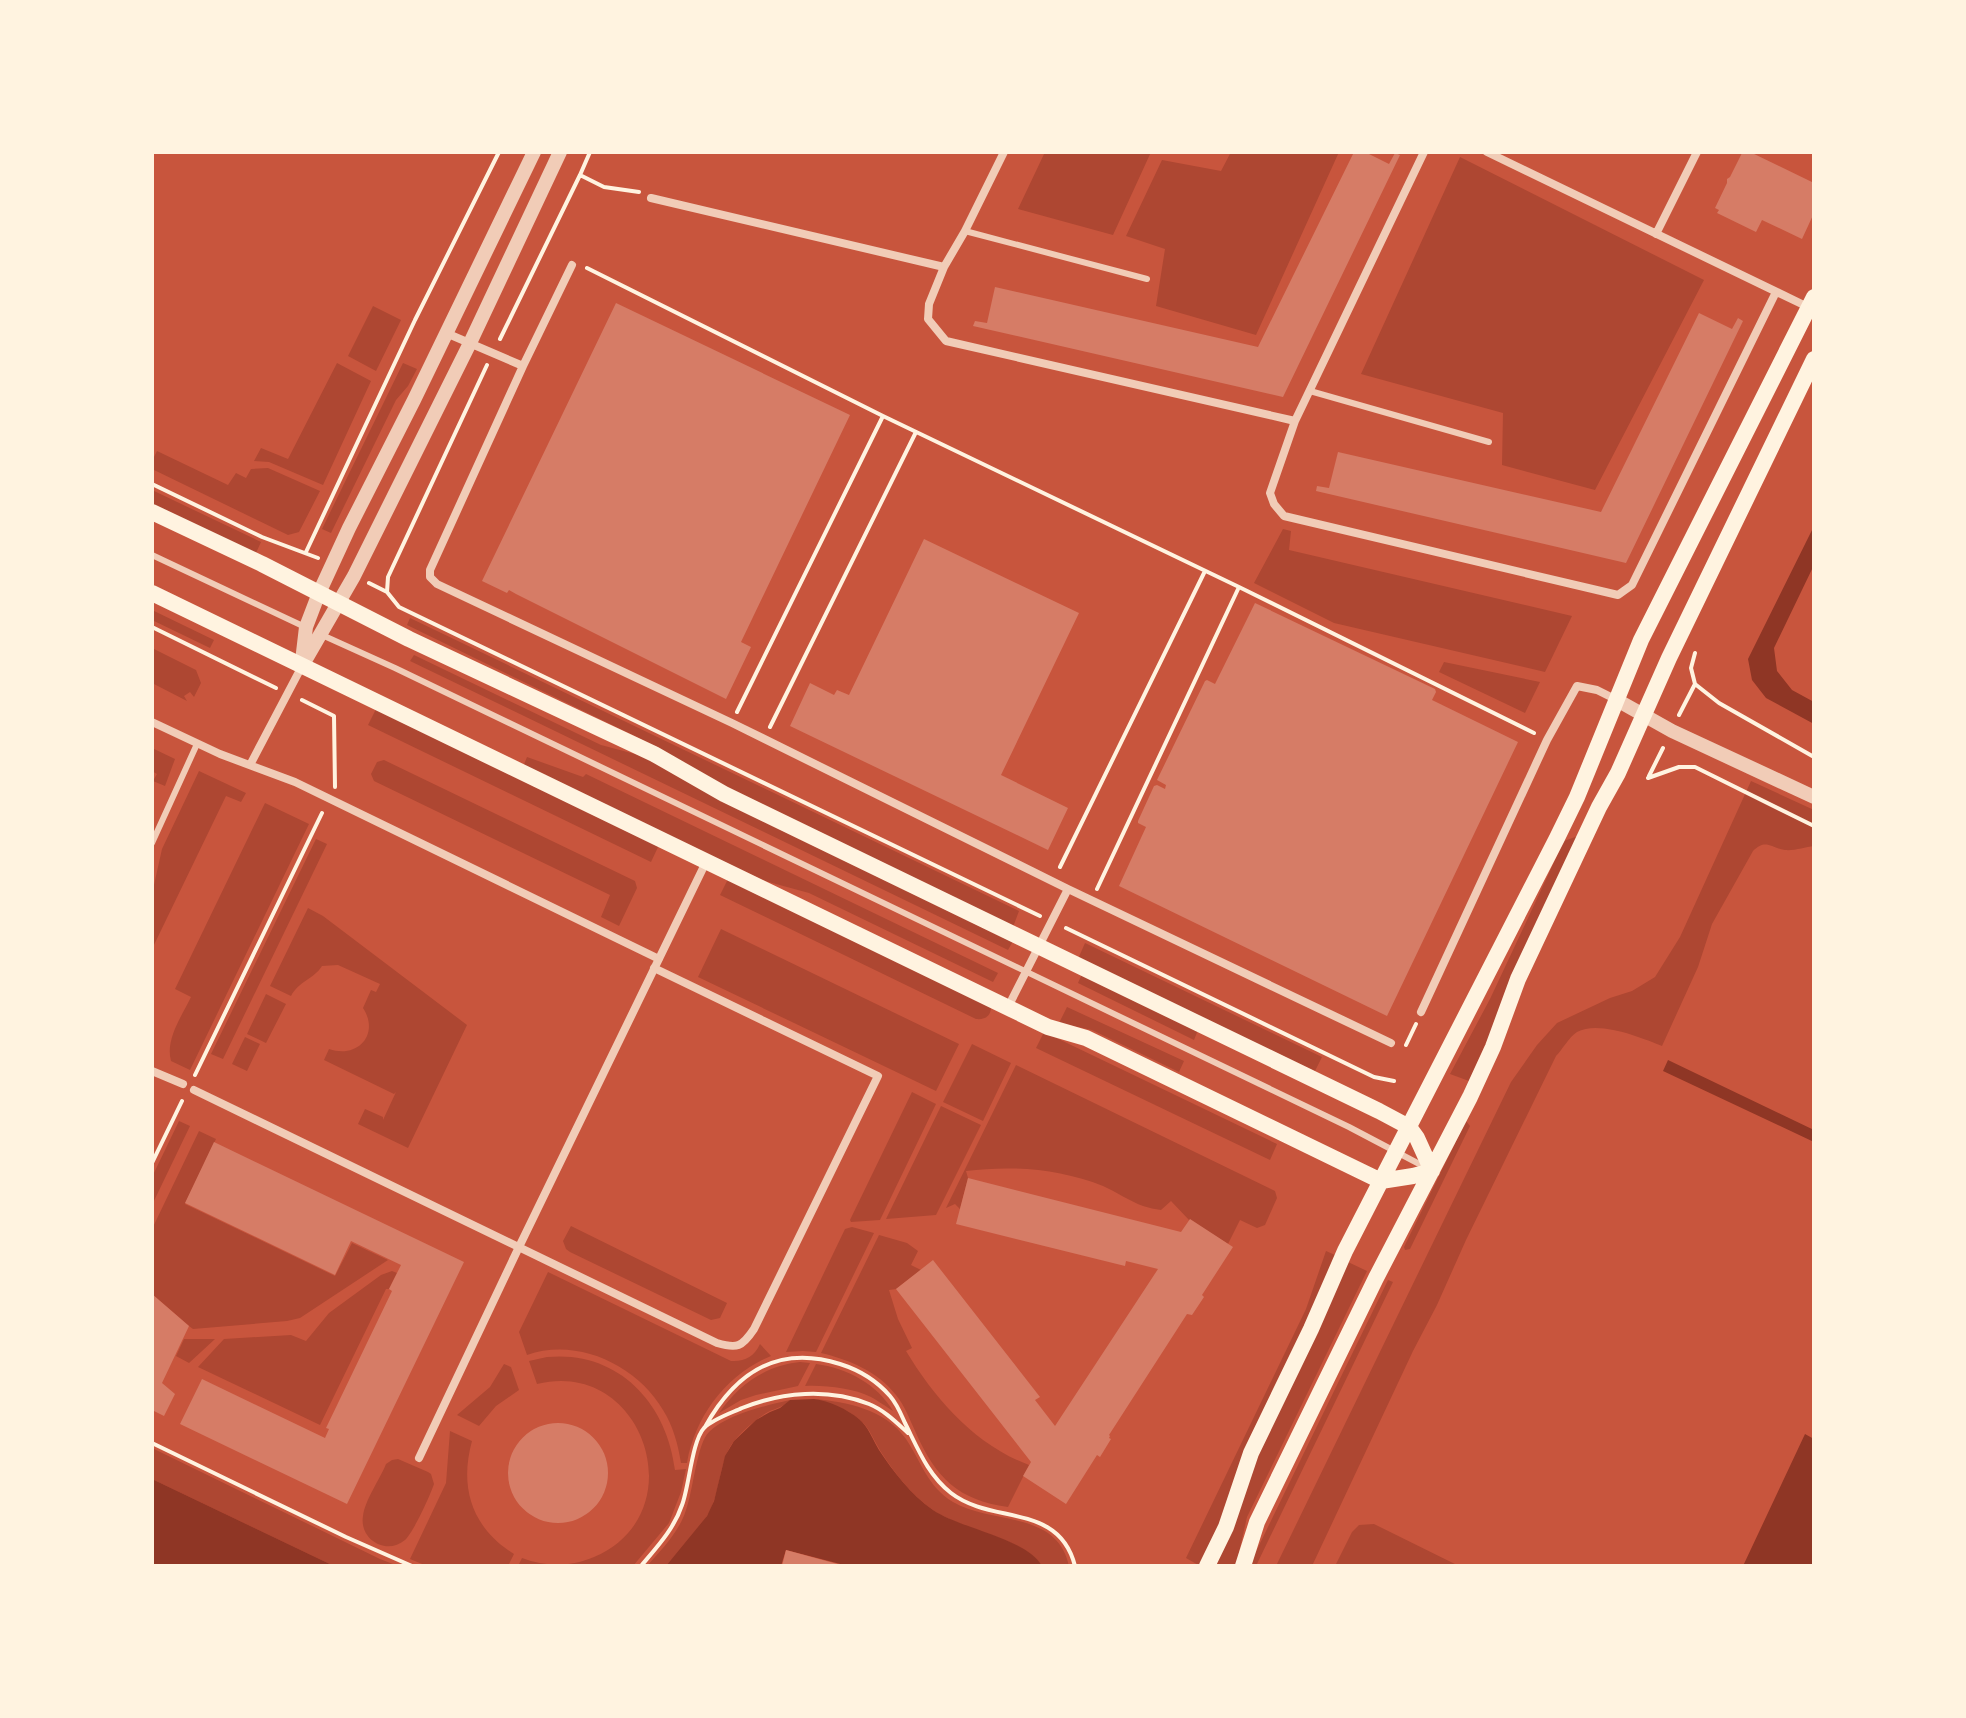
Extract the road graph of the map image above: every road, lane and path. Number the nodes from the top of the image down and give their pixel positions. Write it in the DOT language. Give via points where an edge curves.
graph roads {
  1 [pos="499,152"];
  2 [pos="534,152"];
  3 [pos="560,152"];
  4 [pos="590,152"];
  5 [pos="1004,152"];
  6 [pos="1424,152"];
  7 [pos="1487,152"];
  8 [pos="1697,152"];
  9 [pos="580,175"];
  10 [pos="651,198"];
  11 [pos="965,231"];
  12 [pos="1656,234"];
  13 [pos="572,265"];
  14 [pos="944,267"];
  15 [pos="1147,279"];
  16 [pos="1776,292"];
  17 [pos="1812,302"];
  18 [pos="446,333"];
  19 [pos="470,343"];
  20 [pos="493,353"];
  21 [pos="1814,359"];
  22 [pos="523,366"];
  23 [pos="1310,391"];
  24 [pos="883,416"];
  25 [pos="1295,421"];
  26 [pos="916,432"];
  27 [pos="1489,442"];
  28 [pos="152,484"];
  29 [pos="152,512"];
  30 [pos="306,552"];
  31 [pos="152,555"];
  32 [pos="332,565"];
  33 [pos="1205,571"];
  34 [pos="354,576"];
  35 [pos="1239,587"];
  36 [pos="387,592"];
  37 [pos="152,593"];
  38 [pos="319,593"];
  39 [pos="339,603"];
  40 [pos="152,627"];
  41 [pos="306,627"];
  42 [pos="320,634"];
  43 [pos="302,666"];
  44 [pos="1695,684"];
  45 [pos="287,693"];
  46 [pos="1615,699"];
  47 [pos="1644,716"];
  48 [pos="152,722"];
  49 [pos="732,723"];
  50 [pos="764,739"];
  51 [pos="1547,740"];
  52 [pos="197,744"];
  53 [pos="1814,757"];
  54 [pos="250,765"];
  55 [pos="1648,778"];
  56 [pos="1814,797"];
  57 [pos="329,798"];
  58 [pos="1814,826"];
  59 [pos="152,843"];
  60 [pos="706,862"];
  61 [pos="1054,881"];
  62 [pos="1068,889"];
  63 [pos="1091,900"];
  64 [pos="1051,921"];
  65 [pos="1039,947"];
  66 [pos="659,959"];
  67 [pos="654,968"];
  68 [pos="1026,972"];
  69 [pos="1008,1008"];
  70 [pos="1421,1012"];
  71 [pos="1391,1043"];
  72 [pos="1404,1049"];
  73 [pos="152,1071"];
  74 [pos="1394,1081"];
  75 [pos="189,1087"];
  76 [pos="183,1100"];
  77 [pos="1409,1127"];
  78 [pos="1396,1152"];
  79 [pos="152,1163"];
  80 [pos="1432,1171"];
  81 [pos="1381,1181"];
  82 [pos="519,1247"];
  83 [pos="705,1427"];
  84 [pos="912,1437"];
  85 [pos="152,1443"];
  86 [pos="419,1458"];
  87 [pos="412,1566"];
  88 [pos="641,1566"];
  89 [pos="1075,1566"];
  90 [pos="1207,1566"];
  91 [pos="1243,1566"];
  1 -- 30 [label="path"];
  2 -- 18 [label="street"];
  3 -- 19 [label="street"];
  4 -- 9 [label="path"];
  5 -- 11 [label="street"];
  6 -- 23 [label="street"];
  7 -- 12 [label="street"];
  8 -- 12 [label="street"];
  9 -- 10 [label="path" via="604,187"];
  9 -- 20 [label="path"];
  10 -- 14 [label="street"];
  11 -- 14 [label="street"];
  11 -- 15 [label="lane"];
  12 -- 16 [label="street"];
  13 -- 22 [label="street"];
  13 -- 24 [label="path" via="568,259"];
  14 -- 25 [label="street" via="928,319 946,341"];
  16 -- 17 [label="street"];
  16 -- 25 [label="street" via="1632,585 1618,595 1284,516 1270,493"];
  17 -- 46 [label="main road"];
  18 -- 19 [label="street"];
  18 -- 32 [label="street"];
  19 -- 20 [label="street"];
  19 -- 34 [label="street"];
  20 -- 22 [label="street"];
  20 -- 36 [label="path" via="388,577"];
  21 -- 47 [label="main road"];
  22 -- 49 [label="street" via="430,577"];
  23 -- 25 [label="street"];
  23 -- 27 [label="lane"];
  24 -- 26 [label="path"];
  24 -- 49 [label="path"];
  26 -- 33 [label="path"];
  26 -- 50 [label="path"];
  28 -- 30 [label="path" via="262,537"];
  29 -- 38 [label="main road"];
  30 -- 32 [label="path"];
  31 -- 41 [label="lane"];
  32 -- 38 [label="street"];
  33 -- 35 [label="path"];
  33 -- 61 [label="path"];
  34 -- 36 [label="path"];
  34 -- 39 [label="street"];
  35 -- 51 [label="path"];
  35 -- 63 [label="path"];
  36 -- 64 [label="path" via="399,607"];
  37 -- 43 [label="main road"];
  38 -- 39 [label="main road"];
  38 -- 41 [label="street"];
  39 -- 42 [label="street"];
  39 -- 65 [label="main road" via="621,737 724,794"];
  40 -- 45 [label="path"];
  41 -- 42 [label="lane"];
  41 -- 43 [label="street"];
  42 -- 43 [label="street"];
  42 -- 68 [label="lane"];
  43 -- 45 [label="street"];
  43 -- 60 [label="main road"];
  44 -- 53 [label="path"];
  45 -- 54 [label="street"];
  45 -- 57 [label="path" via="334,716 335,787"];
  46 -- 47 [label="street"];
  46 -- 51 [label="street" via="1577,686"];
  46 -- 77 [label="main road" via="1577,797"];
  47 -- 56 [label="street"];
  47 -- 80 [label="main road"];
  48 -- 52 [label="street"];
  49 -- 50 [label="street"];
  50 -- 61 [label="street"];
  51 -- 70 [label="street"];
  52 -- 54 [label="street"];
  52 -- 59 [label="lane"];
  54 -- 57 [label="street"];
  55 -- 58 [label="path" via="1695,767"];
  57 -- 66 [label="street"];
  57 -- 75 [label="path"];
  60 -- 66 [label="street"];
  60 -- 69 [label="main road"];
  61 -- 62 [label="street"];
  62 -- 63 [label="street"];
  62 -- 64 [label="street"];
  63 -- 71 [label="street"];
  64 -- 65 [label="street"];
  64 -- 74 [label="path" via="1374,1077"];
  65 -- 68 [label="street"];
  65 -- 77 [label="main road"];
  66 -- 67 [label="street"];
  67 -- 82 [label="street"];
  67 -- 82 [label="street" via="878,1076 754,1329 741,1345 717,1343"];
  68 -- 69 [label="street"];
  68 -- 78 [label="lane"];
  69 -- 81 [label="main road" via="1086,1038"];
  70 -- 72 [label="path"];
  73 -- 75 [label="street"];
  75 -- 82 [label="street"];
  76 -- 79 [label="path"];
  77 -- 78 [label="main road"];
  77 -- 80 [label="main road"];
  78 -- 80 [label="lane"];
  78 -- 81 [label="main road"];
  80 -- 81 [label="main road"];
  80 -- 91 [label="main road" via="1257,1522"];
  81 -- 90 [label="main road" via="1251,1453"];
  82 -- 86 [label="street"];
  83 -- 84 [label="path" via="739,1409 799,1393 871,1405"];
  83 -- 84 [label="path" via="717,1405 753,1371 780,1359 804,1357 847,1366 872,1379 898,1406"];
  83 -- 88 [label="path" via="677,1519"];
  84 -- 89 [label="path" via="927,1467 953,1495 1048,1527 1067,1545"];
  85 -- 87 [label="path"];
}
